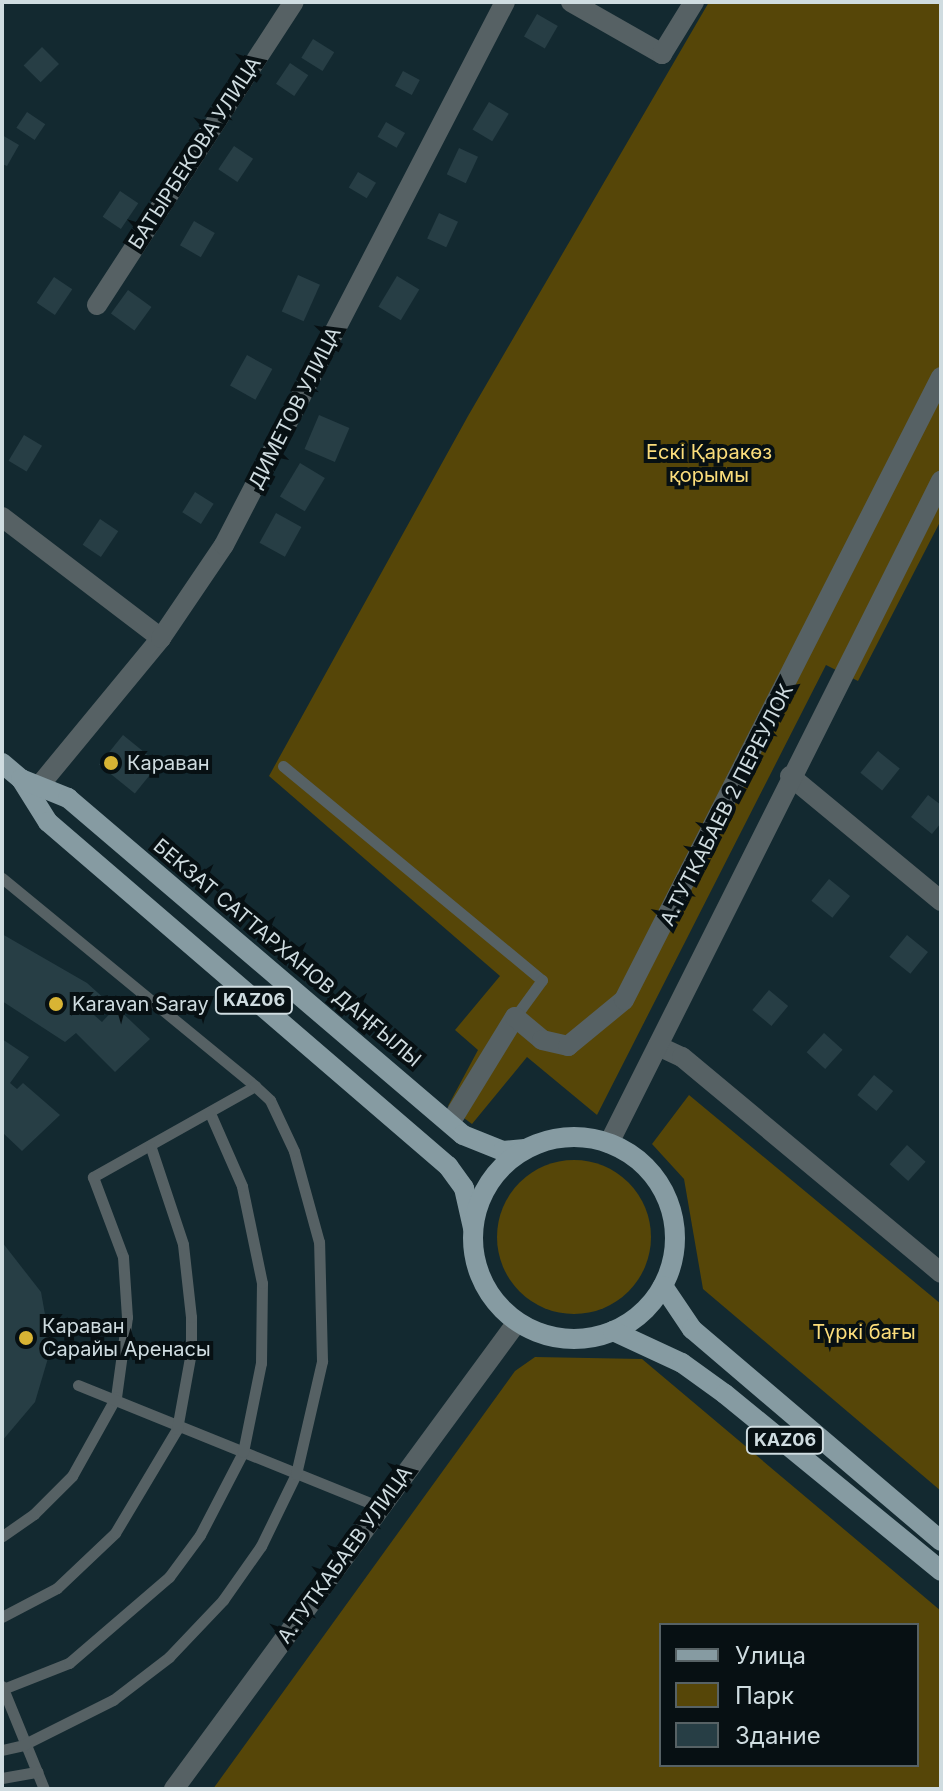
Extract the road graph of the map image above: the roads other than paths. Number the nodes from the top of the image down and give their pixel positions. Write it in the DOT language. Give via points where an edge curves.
graph roads {
  1 [pos="294,2"];
  2 [pos="505,2"];
  3 [pos="571,2"];
  4 [pos="694,2"];
  5 [pos="97,305"];
  6 [pos="941,377"];
  7 [pos="941,481"];
  8 [pos="2,517"];
  9 [pos="161,638"];
  10 [pos="2,763"];
  11 [pos="283,766"];
  12 [pos="790,776"];
  13 [pos="30,782"];
  14 [pos="2,878"];
  15 [pos="941,901"];
  16 [pos="515,1017"];
  17 [pos="658,1046"];
  18 [pos="255,1086"];
  19 [pos="210,1113"];
  20 [pos="450,1123"];
  21 [pos="609,1143"];
  22 [pos="151,1148"];
  23 [pos="525,1149"];
  24 [pos="473,1228"];
  25 [pos="941,1273"];
  26 [pos="663,1286"];
  27 [pos="517,1322"];
  28 [pos="613,1331"];
  29 [pos="78,1385"];
  30 [pos="116,1397"];
  31 [pos="177,1429"];
  32 [pos="243,1452"];
  33 [pos="296,1474"];
  34 [pos="380,1507"];
  35 [pos="2,1536"];
  36 [pos="941,1541"];
  37 [pos="941,1571"];
  38 [pos="2,1617"];
  39 [pos="2,1688"];
  40 [pos="23,1745"];
  41 [pos="2,1750"];
  42 [pos="37,1772"];
  43 [pos="2,1778"];
  44 [pos="44,1789"];
  45 [pos="174,1789"];
  1 -- 5 [label="street, БАТЫРБЕКОВА УЛИЦА"];
  2 -- 9 [label="street, ДИМЕТОВ УЛИЦА" via="224,545"];
  3 -- 4 [label="street" via="662,54"];
  6 -- 16 [label="street, А.ТУТКАБАЕВ 2 ПЕРЕУЛОК" via="624,1000 568,1046 542,1040"];
  7 -- 12 [label="street"];
  8 -- 9 [label="street"];
  9 -- 13 [label="street, ДИМЕТОВ УЛИЦА"];
  10 -- 13 [label="main road, БЕКЗАТ САТТАРХАНОВ ДАҢҒЫЛЫ / KАZ06"];
  11 -- 16 [label="lane" via="542,980"];
  12 -- 15 [label="street"];
  12 -- 17 [label="street"];
  13 -- 20 [label="main road, БЕКЗАТ САТТАРХАНОВ ДАҢҒЫЛЫ / KАZ06" via="68,798"];
  13 -- 24 [label="main road, БЕКЗАТ САТТАРХАНОВ ДАҢҒЫЛЫ / KАZ06" via="48,822 448,1166 464,1188"];
  14 -- 18 [label="lane"];
  16 -- 20 [label="street"];
  17 -- 21 [label="street"];
  17 -- 25 [label="street" via="682,1057"];
  18 -- 19 [label="lane"];
  18 -- 33 [label="lane" via="270,1100 294,1151 319,1242 322,1361"];
  19 -- 22 [label="lane"];
  19 -- 32 [label="lane" via="242,1186 262,1283 261,1363"];
  20 -- 23 [label="main road, БЕКЗАТ САТТАРХАНОВ ДАҢҒЫЛЫ / KАZ06" via="485,1146"];
  21 -- 23 [label="main road, KАZ06" via="558,1138"];
  21 -- 26 [label="main road, KАZ06" via="639,1160 669,1202 675,1236"];
  22 -- 30 [label="lane" via="93,1177 123,1257 127,1317"];
  22 -- 31 [label="lane" via="173,1202 190,1306 191,1352"];
  23 -- 24 [label="main road, KАZ06" via="488,1184"];
  24 -- 27 [label="main road, KАZ06" via="479,1274 495,1301"];
  26 -- 28 [label="main road, KАZ06" via="642,1313"];
  26 -- 36 [label="main road, KАZ06" via="692,1329"];
  27 -- 28 [label="main road, KАZ06" via="564,1338"];
  27 -- 34 [label="street, А.ТУТКАБАЕВ УЛИЦА"];
  28 -- 37 [label="main road, KАZ06" via="682,1363 714,1386"];
  29 -- 30 [label="lane"];
  30 -- 31 [label="lane"];
  30 -- 35 [label="lane" via="72,1476 34,1514"];
  31 -- 32 [label="lane"];
  31 -- 38 [label="lane" via="115,1533 57,1588"];
  32 -- 33 [label="lane"];
  32 -- 39 [label="lane" via="219,1504 169,1577 69,1663"];
  33 -- 34 [label="lane"];
  33 -- 40 [label="lane" via="261,1546 223,1600 169,1657 113,1700"];
  34 -- 45 [label="street, А.ТУТКАБАЕВ УЛИЦА"];
  39 -- 40 [label="lane"];
  40 -- 41 [label="lane"];
  40 -- 42 [label="lane"];
  42 -- 43 [label="lane"];
  42 -- 44 [label="lane"];
}
